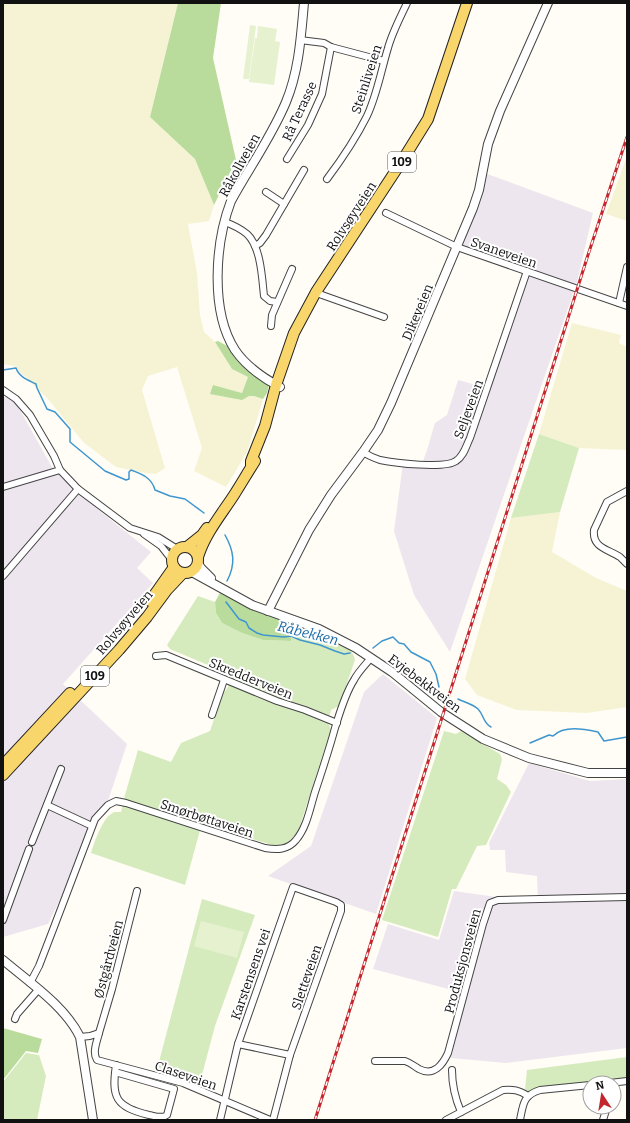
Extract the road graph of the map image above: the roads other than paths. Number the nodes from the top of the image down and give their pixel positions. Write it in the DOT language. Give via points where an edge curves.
graph roads {
  1 [pos="304,3"];
  2 [pos="407,3"];
  3 [pos="467,3"];
  4 [pos="548,3"];
  5 [pos="300,40"];
  6 [pos="331,47"];
  7 [pos="384,61"];
  8 [pos="287,160"];
  9 [pos="304,170"];
  10 [pos="327,179"];
  11 [pos="266,192"];
  12 [pos="284,204"];
  13 [pos="386,213"];
  14 [pos="225,222"];
  15 [pos="256,246"];
  16 [pos="457,247"];
  17 [pos="627,267"];
  18 [pos="292,269"];
  19 [pos="527,271"];
  20 [pos="316,292"];
  21 [pos="277,302"];
  22 [pos="619,303"];
  23 [pos="627,306"];
  24 [pos="384,317"];
  25 [pos="271,326"];
  26 [pos="279,383"];
  27 [pos="3,390"];
  28 [pos="363,452"];
  29 [pos="60,470"];
  30 [pos="3,487"];
  31 [pos="78,489"];
  32 [pos="627,491"];
  33 [pos="217,519"];
  34 [pos="143,533"];
  35 [pos="182,548"];
  36 [pos="198,560"];
  37 [pos="173,563"];
  38 [pos="627,564"];
  39 [pos="188,573"];
  40 [pos="3,576"];
  41 [pos="217,585"];
  42 [pos="268,611"];
  43 [pos="156,656"];
  44 [pos="371,658"];
  45 [pos="224,680"];
  46 [pos="212,715"];
  47 [pos="337,723"];
  48 [pos="3,765"];
  49 [pos="61,769"];
  50 [pos="627,774"];
  51 [pos="3,775"];
  52 [pos="47,805"];
  53 [pos="92,826"];
  54 [pos="32,842"];
  55 [pos="30,849"];
  56 [pos="137,891"];
  57 [pos="627,897"];
  58 [pos="341,905"];
  59 [pos="3,920"];
  60 [pos="3,960"];
  61 [pos="30,983"];
  62 [pos="38,990"];
  63 [pos="15,1019"];
  64 [pos="99,1033"];
  65 [pos="80,1037"];
  66 [pos="238,1044"];
  67 [pos="290,1055"];
  68 [pos="95,1056"];
  69 [pos="375,1061"];
  70 [pos="116,1065"];
  71 [pos="452,1070"];
  72 [pos="115,1072"];
  73 [pos="582,1086"];
  74 [pos="528,1096"];
  75 [pos="224,1101"];
  76 [pos="461,1112"];
  77 [pos="166,1118"];
  78 [pos="454,1118"];
  79 [pos="93,1120"];
  80 [pos="220,1120"];
  81 [pos="270,1120"];
  82 [pos="273,1120"];
  83 [pos="446,1120"];
  84 [pos="520,1120"];
  1 -- 5 [label="street, Råkollveien"];
  2 -- 7 [label="street, Steinliveien"];
  3 -- 20 [label="main road, Rolvsøyveien / 109" via="434,106 423,130"];
  4 -- 16 [label="street, Dikeveien" via="488,144 473,208"];
  5 -- 6 [label="street" via="324,43"];
  5 -- 14 [label="street, Råkollveien" via="296,68 286,103 231,201"];
  6 -- 7 [label="street"];
  6 -- 8 [label="street, Rå Terasse" via="322,94 308,125"];
  7 -- 10 [label="street, Steinliveien" via="367,115 345,154"];
  9 -- 12 [label="street"];
  11 -- 12 [label="street"];
  12 -- 15 [label="street" via="266,235"];
  13 -- 16 [label="street, Svaneveien"];
  14 -- 15 [label="street" via="238,227"];
  14 -- 26 [label="street, Råkollveien" via="218,276 221,310 229,337 235,350 250,367 262,376"];
  15 -- 21 [label="street" via="264,296 270,301"];
  16 -- 19 [label="street, Svaneveien"];
  16 -- 28 [label="street, Dikeveien" via="391,403 378,430"];
  17 -- 22 [label="street"];
  18 -- 21 [label="street"];
  19 -- 22 [label="street, Svaneveien"];
  19 -- 28 [label="street, Seljeveien" via="470,438 461,457 451,464 415,464 380,460"];
  20 -- 24 [label="street"];
  20 -- 26 [label="main road, Rolvsøyveien / 109" via="297,330"];
  21 -- 25 [label="street"];
  22 -- 23 [label="street, Svaneveien"];
  26 -- 33 [label="main road, Rolvsøyveien / 109" via="254,463"];
  27 -- 29 [label="street" via="16,399 30,415"];
  28 -- 42 [label="street, Dikeveien" via="309,530"];
  29 -- 30 [label="street"];
  29 -- 31 [label="street"];
  31 -- 34 [label="street" via="121,522"];
  31 -- 40 [label="street"];
  32 -- 38 [label="street" via="607,502 594,534 601,548"];
  33 -- 35 [label="main road, Rolvsøyveien / 109" via="202,535"];
  33 -- 36 [label="main road, Rolvsøyveien / 109" via="201,547"];
  34 -- 35 [label="street"];
  34 -- 37 [label="street" via="161,546"];
  35 -- 36 [label="main road" via="192,548"];
  35 -- 37 [label="main road, 109" via="173,554"];
  36 -- 39 [label="main road, 109" via="196,568"];
  36 -- 41 [label="street, Evjebekkveien" via="201,568"];
  37 -- 39 [label="main road" via="178,571"];
  37 -- 48 [label="main road, Rolvsøyveien / 109" via="143,610 115,645"];
  39 -- 41 [label="street, Evjebekkveien"];
  39 -- 51 [label="main road, Rolvsøyveien / 109" via="167,590 118,650"];
  41 -- 42 [label="street, Evjebekkveien"];
  42 -- 44 [label="street, Evjebekkveien" via="319,629"];
  43 -- 45 [label="street, Skredderveien" via="166,655"];
  44 -- 47 [label="street, Smørbøttaveien" via="353,680"];
  44 -- 50 [label="street, Evjebekkveien" via="441,712 483,739 528,758 588,773"];
  45 -- 46 [label="street"];
  45 -- 47 [label="street, Skredderveien"];
  47 -- 53 [label="street, Smørbøttaveien" via="305,825 290,846 275,850 265,848 119,802 113,802 103,808"];
  49 -- 52 [label="street"];
  52 -- 53 [label="street"];
  52 -- 54 [label="street"];
  53 -- 61 [label="street, Smørbøttaveien"];
  55 -- 59 [label="street"];
  56 -- 64 [label="street, Østgårdveien"];
  57 -- 69 [label="street, Produksjonsveien" via="498,900 490,903 444,1062 438,1068 426,1072 410,1062"];
  58 -- 66 [label="street, Karstensens vei" via="293,887"];
  58 -- 67 [label="street, Sletteveien"];
  60 -- 61 [label="street"];
  61 -- 62 [label="street"];
  62 -- 63 [label="street"];
  62 -- 65 [label="street" via="66,1016"];
  64 -- 65 [label="street"];
  64 -- 68 [label="street, Østgårdveien"];
  65 -- 79 [label="street"];
  66 -- 67 [label="street"];
  66 -- 75 [label="street, Karstensens vei"];
  67 -- 82 [label="street, Sletteveien"];
  68 -- 70 [label="street, Claseveien" via="97,1060"];
  70 -- 72 [label="street"];
  70 -- 75 [label="street, Claseveien" via="182,1083"];
  71 -- 76 [label="street" via="452,1084"];
  72 -- 77 [label="street" via="115,1093 123,1105 135,1112"];
  72 -- 77 [label="street" via="174,1089"];
  73 -- 74 [label="street" via="540,1090"];
  74 -- 76 [label="street" via="520,1090 503,1090"];
  74 -- 84 [label="street"];
  75 -- 80 [label="street, Karstensens vei"];
  75 -- 81 [label="street, Claseveien"];
  76 -- 78 [label="street"];
  78 -- 83 [label="street"];
}
